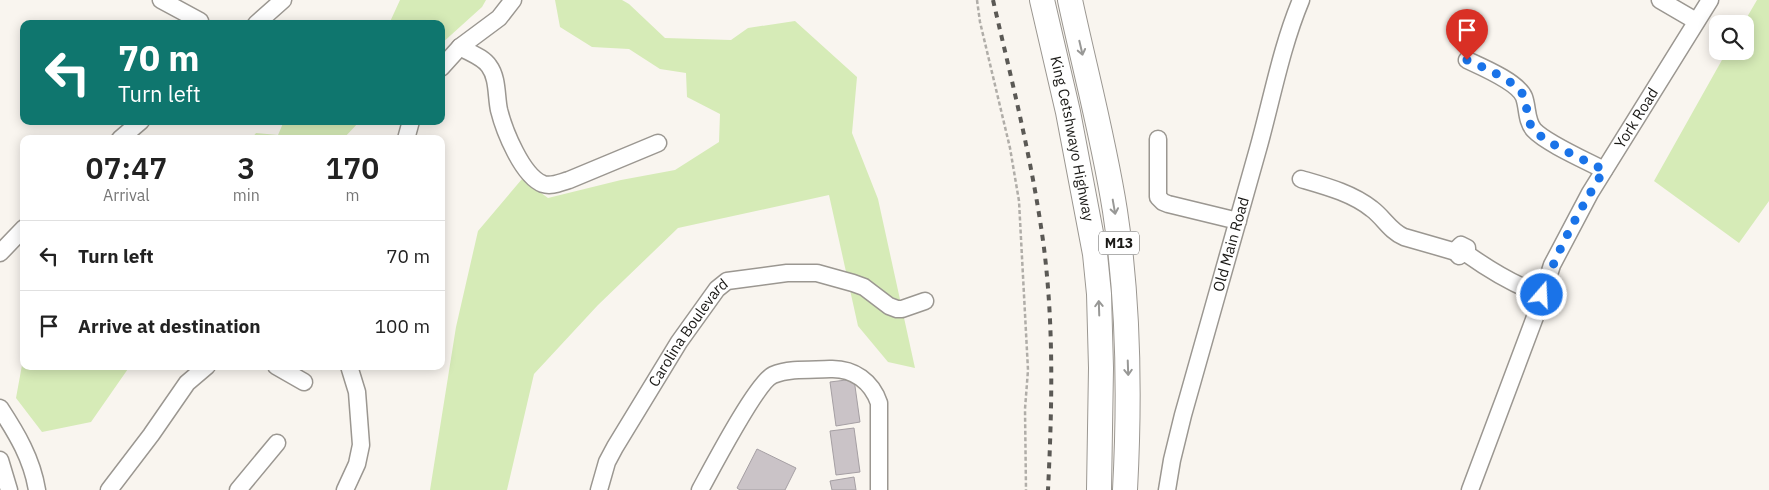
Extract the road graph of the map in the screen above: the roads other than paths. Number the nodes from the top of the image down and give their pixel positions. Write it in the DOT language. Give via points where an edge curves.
graph roads {
  1 [pos="161,0"];
  2 [pos="283,0"];
  3 [pos="513,0"];
  4 [pos="1042,0"];
  5 [pos="1070,0"];
  6 [pos="1301,0"];
  7 [pos="1660,0"];
  8 [pos="1710,0"];
  9 [pos="198,20"];
  10 [pos="260,20"];
  11 [pos="1696,21"];
  12 [pos="460,47"];
  13 [pos="1467,60"];
  14 [pos="445,64"];
  15 [pos="136,125"];
  16 [pos="125,135"];
  17 [pos="1158,139"];
  18 [pos="658,143"];
  19 [pos="1604,170"];
  20 [pos="1301,179"];
  21 [pos="1238,221"];
  22 [pos="20,232"];
  23 [pos="0,253"];
  24 [pos="1542,295"];
  25 [pos="925,302"];
  26 [pos="202,370"];
  27 [pos="283,370"];
  28 [pos="351,370"];
  29 [pos="304,382"];
  30 [pos="0,408"];
  31 [pos="277,443"];
  32 [pos="1127,450"];
  33 [pos="0,460"];
  34 [pos="1099,461"];
  35 [pos="8,490"];
  36 [pos="37,490"];
  37 [pos="109,490"];
  38 [pos="238,490"];
  39 [pos="345,490"];
  40 [pos="599,490"];
  41 [pos="700,490"];
  42 [pos="879,490"];
  43 [pos="1096,490"];
  44 [pos="1100,490"];
  45 [pos="1125,490"];
  46 [pos="1133,490"];
  47 [pos="1167,490"];
  48 [pos="1470,490"];
  1 -- 9 [label="street"];
  2 -- 10 [label="street"];
  3 -- 12 [label="street" via="499,18"];
  34 -- 4 [label="highway, King Cetshwayo Highway / M13, one-way" via="1101,368 1095,254 1068,112"];
  5 -- 32 [label="highway, King Cetshwayo Highway / M13, one-way" via="1115,210 1129,378"];
  6 -- 21 [label="street, Old Main Road" via="1288,34"];
  7 -- 11 [label="street"];
  8 -- 11 [label="street, York Road"];
  11 -- 19 [label="street, York Road"];
  12 -- 14 [label="street"];
  12 -- 18 [label="street" via="489,65 507,135 518,157 544,184 569,180"];
  13 -- 19 [label="street" via="1507,80 1521,91 1529,123 1540,135"];
  15 -- 16 [label="street"];
  17 -- 21 [label="street" via="1158,197 1168,204"];
  19 -- 24 [label="street, York Road" via="1576,216 1552,265"];
  20 -- 24 [label="street" via="1362,202 1397,234 1461,253 1522,288"];
  21 -- 47 [label="street, Old Main Road" via="1183,415"];
  22 -- 23 [label="street"];
  24 -- 48 [label="street, York Road"];
  25 -- 40 [label="street, Carolina Boulevard" via="897,309 858,285 817,273 787,273 727,281 717,289 679,342 615,447"];
  26 -- 37 [label="street" via="187,383"];
  27 -- 29 [label="street"];
  28 -- 39 [label="street" via="357,392 361,446"];
  30 -- 36 [label="street" via="32,464"];
  31 -- 38 [label="street"];
  32 -- 45 [label="highway, King Cetshwayo Highway / M13"];
  32 -- 46 [label="highway"];
  33 -- 35 [label="street"];
  34 -- 43 [label="highway"];
  34 -- 44 [label="highway, King Cetshwayo Highway / M13"];
  41 -- 42 [label="street" via="763,382 773,375 837,368 868,382 879,403"];
}
